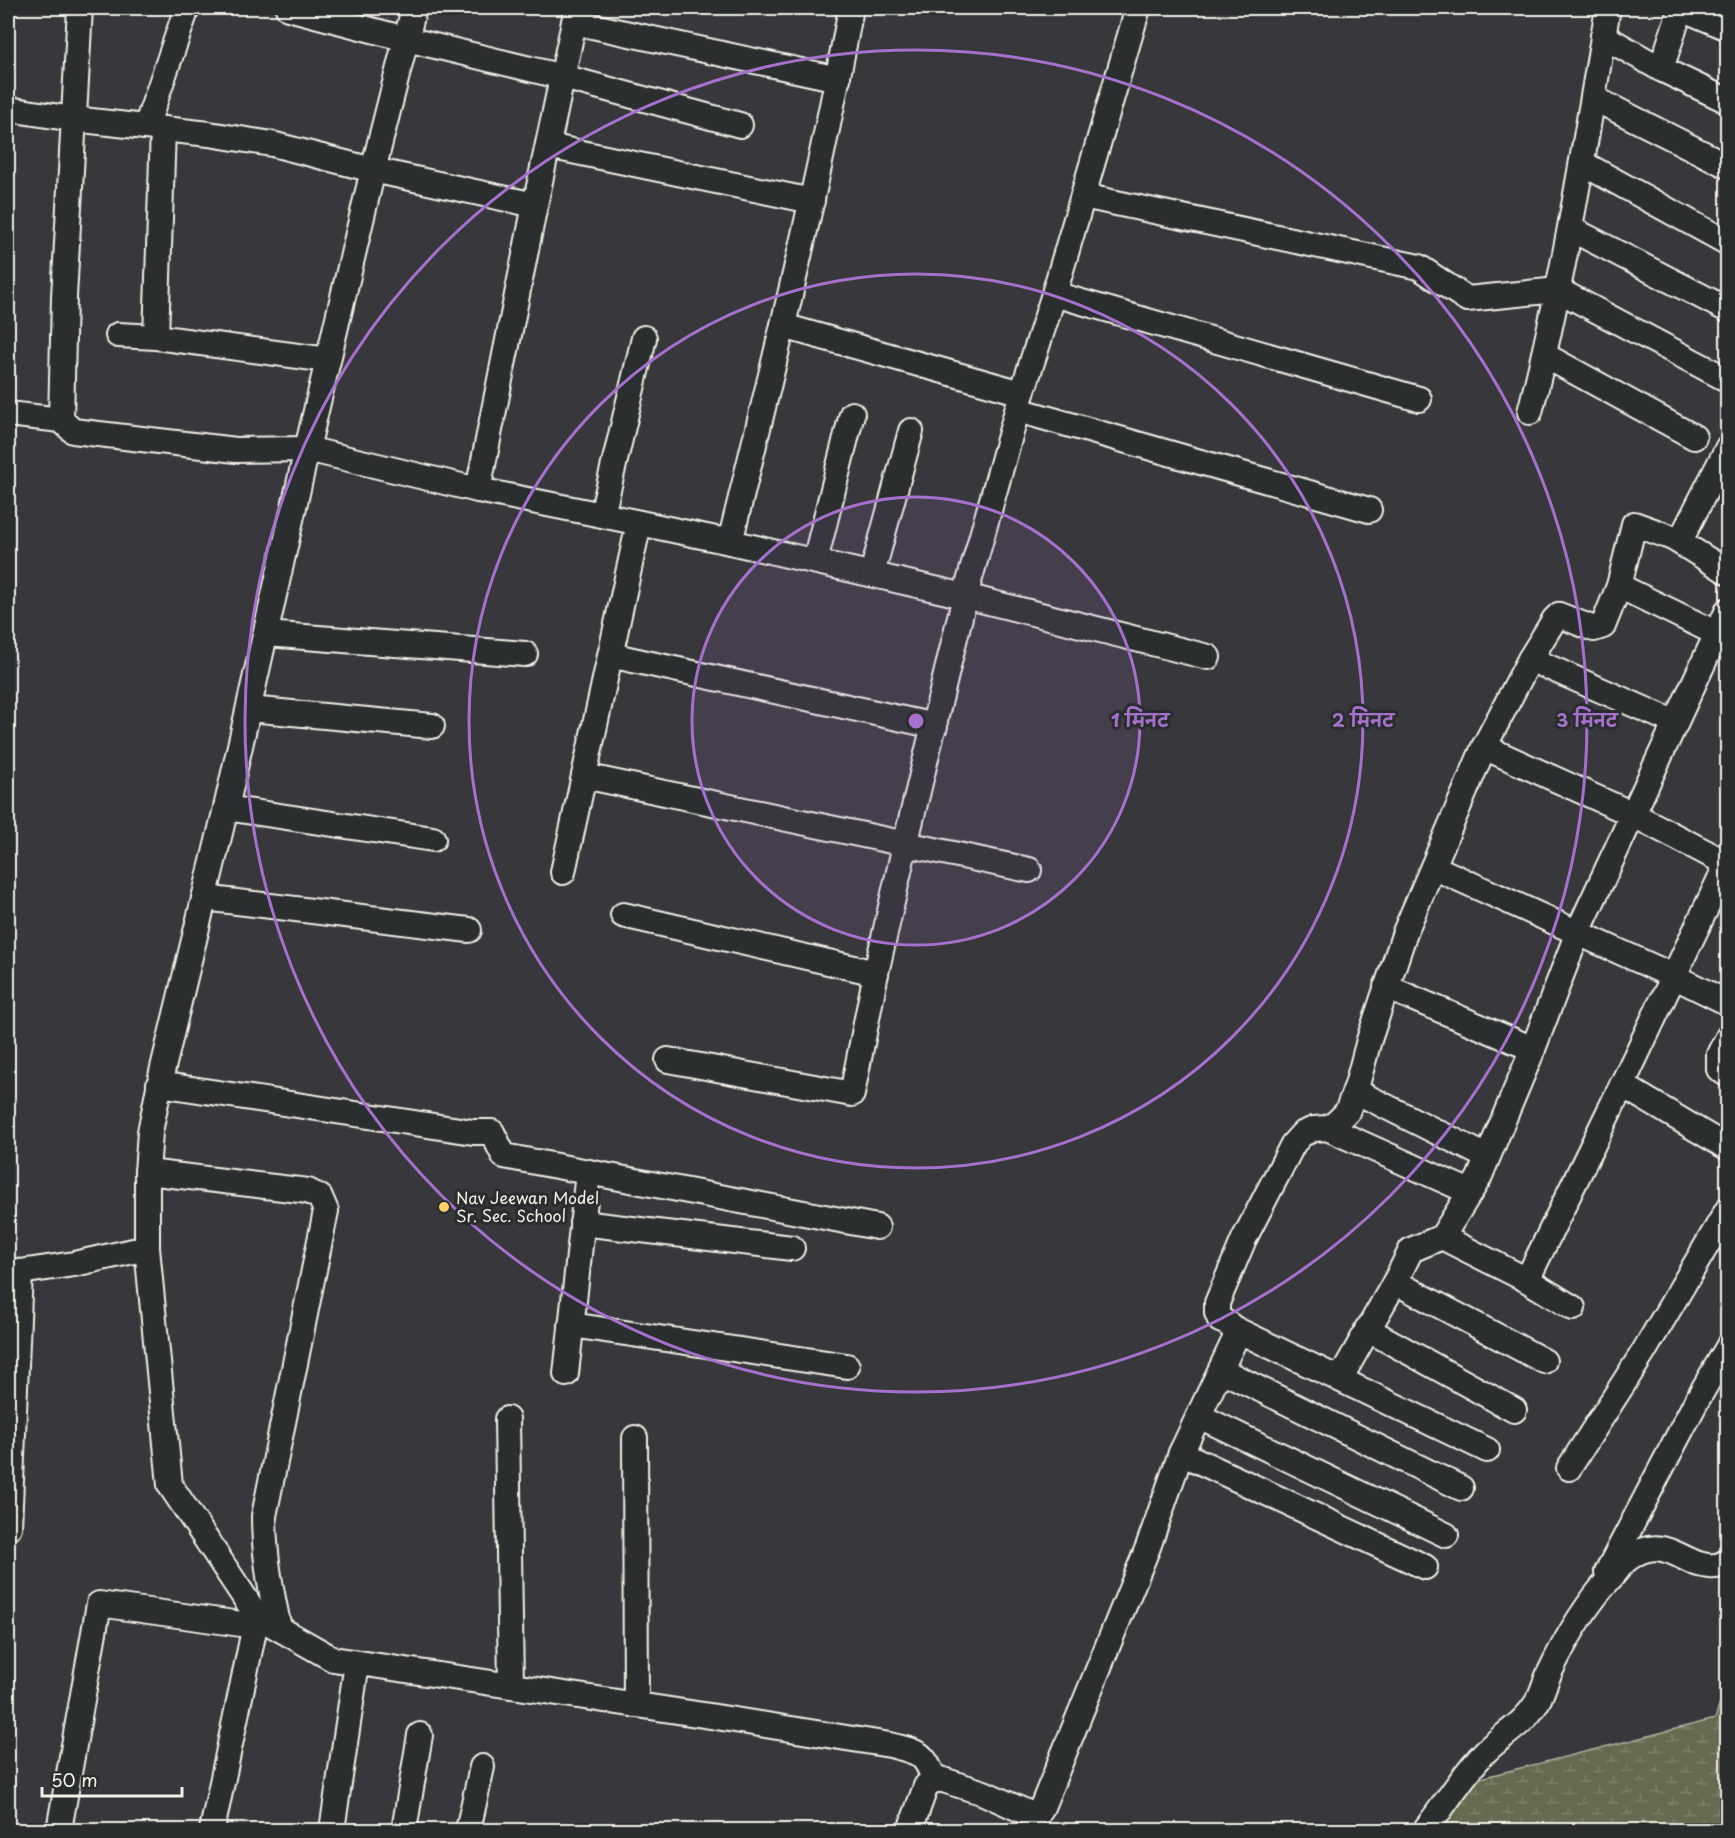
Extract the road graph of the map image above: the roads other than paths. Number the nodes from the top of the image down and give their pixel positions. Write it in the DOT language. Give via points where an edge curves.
graph roads {
  1 [pos="80,8"];
  2 [pos="187,8"];
  3 [pos="288,8"];
  4 [pos="414,8"];
  5 [pos="851,8"];
  6 [pos="1138,8"];
  7 [pos="1608,8"];
  8 [pos="1681,8"];
  9 [pos="576,15"];
  10 [pos="1728,28"];
  11 [pos="1603,36"];
  12 [pos="406,39"];
  13 [pos="1661,69"];
  14 [pos="563,77"];
  15 [pos="838,79"];
  16 [pos="1593,98"];
  17 [pos="1728,101"];
  18 [pos="8,110"];
  19 [pos="73,119"];
  20 [pos="740,125"];
  21 [pos="155,128"];
  22 [pos="548,146"];
  23 [pos="1582,163"];
  24 [pos="1728,166"];
  25 [pos="373,170"];
  26 [pos="1083,196"];
  27 [pos="812,201"];
  28 [pos="535,205"];
  29 [pos="1571,229"];
  30 [pos="1728,243"];
  31 [pos="1558,290"];
  32 [pos="1054,294"];
  33 [pos="1728,310"];
  34 [pos="783,326"];
  35 [pos="118,335"];
  36 [pos="156,337"];
  37 [pos="644,338"];
  38 [pos="1544,355"];
  39 [pos="328,360"];
  40 [pos="1725,378"];
  41 [pos="1419,399"];
  42 [pos="1020,401"];
  43 [pos="1530,412"];
  44 [pos="8,414"];
  45 [pos="852,414"];
  46 [pos="61,420"];
  47 [pos="911,431"];
  48 [pos="1694,437"];
  49 [pos="308,449"];
  50 [pos="1727,449"];
  51 [pos="477,490"];
  52 [pos="1370,510"];
  53 [pos="602,515"];
  54 [pos="639,523"];
  55 [pos="1673,538"];
  56 [pos="730,542"];
  57 [pos="815,561"];
  58 [pos="1728,572"];
  59 [pos="872,574"];
  60 [pos="1619,586"];
  61 [pos="965,596"];
  62 [pos="1728,610"];
  63 [pos="266,634"];
  64 [pos="1721,637"];
  65 [pos="525,654"];
  66 [pos="610,655"];
  67 [pos="1208,657"];
  68 [pos="1530,659"];
  69 [pos="249,709"];
  70 [pos="1676,723"];
  71 [pos="432,726"];
  72 [pos="934,726"];
  73 [pos="1484,747"];
  74 [pos="584,777"];
  75 [pos="226,808"];
  76 [pos="1632,814"];
  77 [pos="433,839"];
  78 [pos="905,845"];
  79 [pos="1727,864"];
  80 [pos="1433,867"];
  81 [pos="1029,870"];
  82 [pos="563,872"];
  83 [pos="204,898"];
  84 [pos="623,915"];
  85 [pos="469,930"];
  86 [pos="1578,932"];
  87 [pos="876,973"];
  88 [pos="1673,976"];
  89 [pos="1386,987"];
  90 [pos="1728,1003"];
  91 [pos="1728,1037"];
  92 [pos="1533,1049"];
  93 [pos="668,1060"];
  94 [pos="1728,1075"];
  95 [pos="159,1084"];
  96 [pos="1622,1085"];
  97 [pos="1355,1091"];
  98 [pos="1327,1128"];
  99 [pos="1728,1148"];
  100 [pos="1487,1157"];
  101 [pos="147,1172"];
  102 [pos="588,1172"];
  103 [pos="1470,1192"];
  104 [pos="1728,1209"];
  105 [pos="582,1223"];
  106 [pos="877,1227"];
  107 [pos="1442,1237"];
  108 [pos="147,1248"];
  109 [pos="792,1248"];
  110 [pos="14,1271"];
  111 [pos="1527,1280"];
  112 [pos="1395,1282"];
  113 [pos="1573,1308"];
  114 [pos="571,1325"];
  115 [pos="1235,1329"];
  116 [pos="1367,1329"];
  117 [pos="1728,1347"];
  118 [pos="1544,1361"];
  119 [pos="847,1366"];
  120 [pos="1221,1370"];
  121 [pos="566,1374"];
  122 [pos="1340,1379"];
  123 [pos="1514,1410"];
  124 [pos="1199,1416"];
  125 [pos="507,1419"];
  126 [pos="635,1438"];
  127 [pos="1487,1450"];
  128 [pos="1181,1454"];
  129 [pos="1569,1468"];
  130 [pos="1461,1488"];
  131 [pos="9,1527"];
  132 [pos="1446,1535"];
  133 [pos="1728,1561"];
  134 [pos="1425,1567"];
  135 [pos="1595,1595"];
  136 [pos="256,1621"];
  137 [pos="279,1628"];
  138 [pos="357,1663"];
  139 [pos="512,1686"];
  140 [pos="636,1705"];
  141 [pos="420,1735"];
  142 [pos="482,1767"];
  143 [pos="934,1779"];
  144 [pos="59,1830"];
  145 [pos="212,1830"];
  146 [pos="332,1830"];
  147 [pos="404,1830"];
  148 [pos="468,1830"];
  149 [pos="910,1830"];
  150 [pos="1425,1830"];
  1 -- 19 [label="street"];
  2 -- 21 [label="street"];
  3 -- 12 [label="street"];
  4 -- 12 [label="street"];
  5 -- 15 [label="street"];
  6 -- 26 [label="street"];
  7 -- 11 [label="street"];
  8 -- 10 [label="street"];
  8 -- 13 [label="street"];
  9 -- 14 [label="street"];
  9 -- 15 [label="street"];
  11 -- 13 [label="street"];
  11 -- 16 [label="street"];
  12 -- 14 [label="street"];
  12 -- 25 [label="street"];
  13 -- 17 [label="street"];
  14 -- 20 [label="street"];
  14 -- 22 [label="street"];
  15 -- 27 [label="street"];
  16 -- 23 [label="street"];
  16 -- 24 [label="street"];
  18 -- 19 [label="street"];
  19 -- 21 [label="street"];
  19 -- 46 [label="street"];
  21 -- 25 [label="street" via="272,144"];
  21 -- 36 [label="street"];
  22 -- 27 [label="street"];
  22 -- 28 [label="street"];
  23 -- 29 [label="street"];
  23 -- 30 [label="street"];
  25 -- 28 [label="street"];
  25 -- 39 [label="street"];
  26 -- 31 [label="street" via="1419,267 1467,299"];
  26 -- 32 [label="street"];
  27 -- 34 [label="street"];
  28 -- 51 [label="street"];
  29 -- 31 [label="street"];
  29 -- 33 [label="street"];
  31 -- 38 [label="street"];
  31 -- 40 [label="street"];
  32 -- 41 [label="street"];
  32 -- 42 [label="street"];
  34 -- 42 [label="street"];
  34 -- 56 [label="street"];
  35 -- 36 [label="street"];
  36 -- 39 [label="street"];
  37 -- 53 [label="street"];
  38 -- 43 [label="street"];
  38 -- 48 [label="street"];
  39 -- 49 [label="street"];
  42 -- 52 [label="street"];
  42 -- 61 [label="street"];
  44 -- 46 [label="street"];
  45 -- 57 [label="street"];
  46 -- 49 [label="street" via="73,430 88,433 236,450"];
  47 -- 59 [label="street"];
  49 -- 51 [label="street"];
  49 -- 63 [label="street"];
  50 -- 55 [label="street" via="1682,537"];
  51 -- 53 [label="street"];
  53 -- 54 [label="street"];
  54 -- 56 [label="street"];
  54 -- 66 [label="street"];
  55 -- 58 [label="street"];
  55 -- 60 [label="street" via="1634,524"];
  56 -- 57 [label="street"];
  57 -- 59 [label="street"];
  59 -- 61 [label="street"];
  60 -- 64 [label="street"];
  60 -- 68 [label="street" via="1603,626 1594,629 1560,615"];
  61 -- 67 [label="street"];
  61 -- 72 [label="street"];
  62 -- 64 [label="street"];
  63 -- 65 [label="street"];
  63 -- 69 [label="street"];
  64 -- 70 [label="street"];
  66 -- 72 [label="street"];
  66 -- 74 [label="street"];
  68 -- 70 [label="street"];
  68 -- 73 [label="street"];
  69 -- 71 [label="street"];
  69 -- 75 [label="street"];
  70 -- 76 [label="street"];
  72 -- 78 [label="street"];
  73 -- 76 [label="street"];
  73 -- 80 [label="street"];
  74 -- 78 [label="street"];
  74 -- 82 [label="street"];
  75 -- 77 [label="street"];
  75 -- 83 [label="street"];
  76 -- 79 [label="street"];
  76 -- 86 [label="street"];
  78 -- 81 [label="street"];
  78 -- 87 [label="street"];
  79 -- 88 [label="street"];
  80 -- 86 [label="street"];
  80 -- 89 [label="street"];
  83 -- 85 [label="street"];
  83 -- 95 [label="street"];
  84 -- 87 [label="street"];
  86 -- 88 [label="street"];
  86 -- 92 [label="street"];
  87 -- 93 [label="street" via="852,1094"];
  88 -- 90 [label="street"];
  88 -- 96 [label="street"];
  89 -- 92 [label="street"];
  89 -- 97 [label="street"];
  91 -- 94 [label="street" via="1719,1054 1719,1069"];
  92 -- 100 [label="street"];
  95 -- 101 [label="street"];
  95 -- 102 [label="street" via="492,1132 504,1156"];
  96 -- 99 [label="street"];
  96 -- 111 [label="street"];
  97 -- 98 [label="street" via="1347,1112"];
  97 -- 100 [label="street"];
  98 -- 103 [label="street"];
  98 -- 115 [label="street" via="1302,1134 1293,1144 1244,1239 1217,1304 1220,1320"];
  100 -- 103 [label="street"];
  101 -- 108 [label="street"];
  101 -- 137 [label="street" via="308,1191 320,1197 326,1211 264,1516 268,1577"];
  102 -- 105 [label="street"];
  102 -- 106 [label="street"];
  103 -- 107 [label="street"];
  104 -- 129 [label="street"];
  105 -- 109 [label="street"];
  105 -- 114 [label="street"];
  107 -- 111 [label="street"];
  107 -- 112 [label="street" via="1411,1250"];
  108 -- 110 [label="street" via="74,1264"];
  108 -- 136 [label="street" via="170,1485"];
  110 -- 131 [label="street"];
  111 -- 113 [label="street"];
  112 -- 116 [label="street"];
  112 -- 118 [label="street"];
  114 -- 119 [label="street"];
  114 -- 121 [label="street"];
  115 -- 120 [label="street" via="1236,1337"];
  115 -- 122 [label="street"];
  116 -- 122 [label="street"];
  116 -- 123 [label="street"];
  117 -- 135 [label="street"];
  120 -- 124 [label="street"];
  120 -- 130 [label="street"];
  122 -- 127 [label="street"];
  124 -- 128 [label="street"];
  124 -- 132 [label="street"];
  125 -- 139 [label="street"];
  126 -- 140 [label="street"];
  128 -- 134 [label="street"];
  128 -- 143 [label="street" via="1148,1547 1039,1813 1028,1813 984,1793"];
  133 -- 135 [label="street" via="1716,1567 1695,1563 1673,1551 1643,1551 1629,1558"];
  135 -- 150 [label="street" via="1568,1635 1536,1703 1518,1727 1500,1738 1466,1773"];
  136 -- 137 [label="street"];
  136 -- 144 [label="street" via="99,1604"];
  136 -- 145 [label="street"];
  137 -- 138 [label="street" via="333,1659"];
  138 -- 139 [label="street"];
  138 -- 146 [label="street"];
  139 -- 140 [label="street"];
  140 -- 143 [label="street" via="890,1745 925,1758"];
  141 -- 147 [label="street"];
  142 -- 148 [label="street"];
  143 -- 149 [label="street" via="926,1786"];
}
